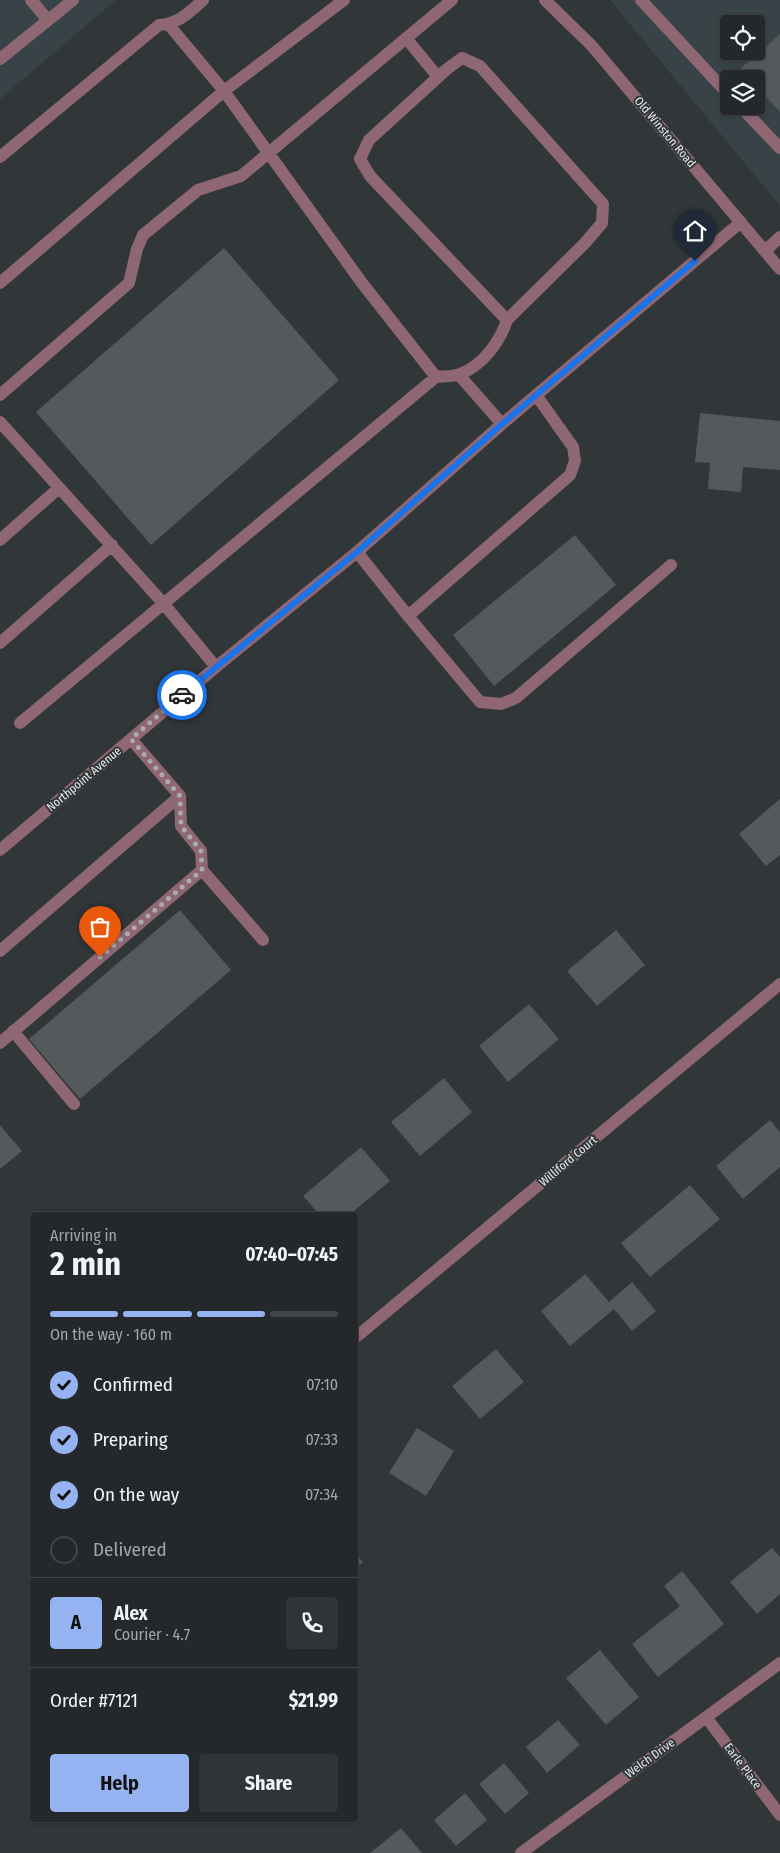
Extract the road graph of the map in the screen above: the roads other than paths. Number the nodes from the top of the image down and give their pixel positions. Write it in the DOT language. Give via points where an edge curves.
graph roads {
  1 [pos="31,0"];
  2 [pos="72,0"];
  3 [pos="203,0"];
  4 [pos="344,0"];
  5 [pos="452,0"];
  6 [pos="545,0"];
  7 [pos="641,0"];
  8 [pos="48,20"];
  9 [pos="170,25"];
  10 [pos="406,38"];
  11 [pos="0,60"];
  12 [pos="438,77"];
  13 [pos="720,85"];
  14 [pos="224,91"];
  15 [pos="749,115"];
  16 [pos="780,148"];
  17 [pos="270,152"];
  18 [pos="0,157"];
  19 [pos="740,222"];
  20 [pos="780,237"];
  21 [pos="765,251"];
  22 [pos="780,270"];
  23 [pos="0,283"];
  24 [pos="507,320"];
  25 [pos="459,375"];
  26 [pos="436,377"];
  27 [pos="0,395"];
  28 [pos="536,395"];
  29 [pos="0,422"];
  30 [pos="502,424"];
  31 [pos="60,488"];
  32 [pos="0,540"];
  33 [pos="112,546"];
  34 [pos="357,552"];
  35 [pos="672,565"];
  36 [pos="163,603"];
  37 [pos="408,616"];
  38 [pos="0,643"];
  39 [pos="216,667"];
  40 [pos="20,723"];
  41 [pos="131,739"];
  42 [pos="180,796"];
  43 [pos="0,850"];
  44 [pos="202,870"];
  45 [pos="263,940"];
  46 [pos="0,951"];
  47 [pos="780,984"];
  48 [pos="13,1031"];
  49 [pos="0,1043"];
  50 [pos="74,1104"];
  51 [pos="358,1336"];
  52 [pos="780,1663"];
  53 [pos="706,1717"];
  54 [pos="780,1815"];
  55 [pos="521,1853"];
  1 -- 8 [label="street"];
  2 -- 8 [label="street"];
  3 -- 9 [label="street"];
  4 -- 14 [label="street"];
  5 -- 10 [label="street"];
  6 -- 19 [label="street, Old Winston Road" via="592,46"];
  7 -- 13 [label="street"];
  8 -- 11 [label="street"];
  9 -- 14 [label="street"];
  9 -- 18 [label="street" via="159,26"];
  10 -- 12 [label="street"];
  10 -- 17 [label="street"];
  12 -- 24 [label="street" via="369,140 360,159 370,176"];
  12 -- 24 [label="street" via="462,58 480,66 603,204 602,223"];
  14 -- 17 [label="street"];
  14 -- 23 [label="street"];
  15 -- 16 [label="street"];
  17 -- 26 [label="street" via="362,283"];
  17 -- 27 [label="street" via="241,176 198,190 143,235 129,283"];
  19 -- 21 [label="street, Old Winston Road"];
  19 -- 28 [label="street, Northpoint Avenue"];
  20 -- 21 [label="street"];
  21 -- 22 [label="street, Old Winston Road"];
  24 -- 25 [label="street" via="502,335 477,366"];
  25 -- 26 [label="street"];
  25 -- 30 [label="street"];
  26 -- 36 [label="street"];
  28 -- 30 [label="street, Northpoint Avenue"];
  28 -- 37 [label="street" via="573,447 575,461 570,475"];
  29 -- 31 [label="street"];
  30 -- 34 [label="street, Northpoint Avenue"];
  31 -- 32 [label="street"];
  31 -- 33 [label="street"];
  33 -- 36 [label="street"];
  33 -- 38 [label="street"];
  34 -- 37 [label="street"];
  34 -- 39 [label="street, Northpoint Avenue"];
  35 -- 37 [label="street" via="516,698 501,704 480,702"];
  36 -- 39 [label="street"];
  36 -- 40 [label="street"];
  39 -- 41 [label="street, Northpoint Avenue"];
  41 -- 42 [label="street"];
  41 -- 43 [label="street, Northpoint Avenue"];
  42 -- 44 [label="street" via="181,826 201,851"];
  42 -- 46 [label="street"];
  44 -- 45 [label="street"];
  44 -- 48 [label="street"];
  47 -- 51 [label="street, Williford Court"];
  48 -- 49 [label="street"];
  48 -- 50 [label="street"];
  52 -- 53 [label="street, Welch Drive"];
  53 -- 54 [label="street, Earle Place"];
  53 -- 55 [label="street, Welch Drive"];
}
